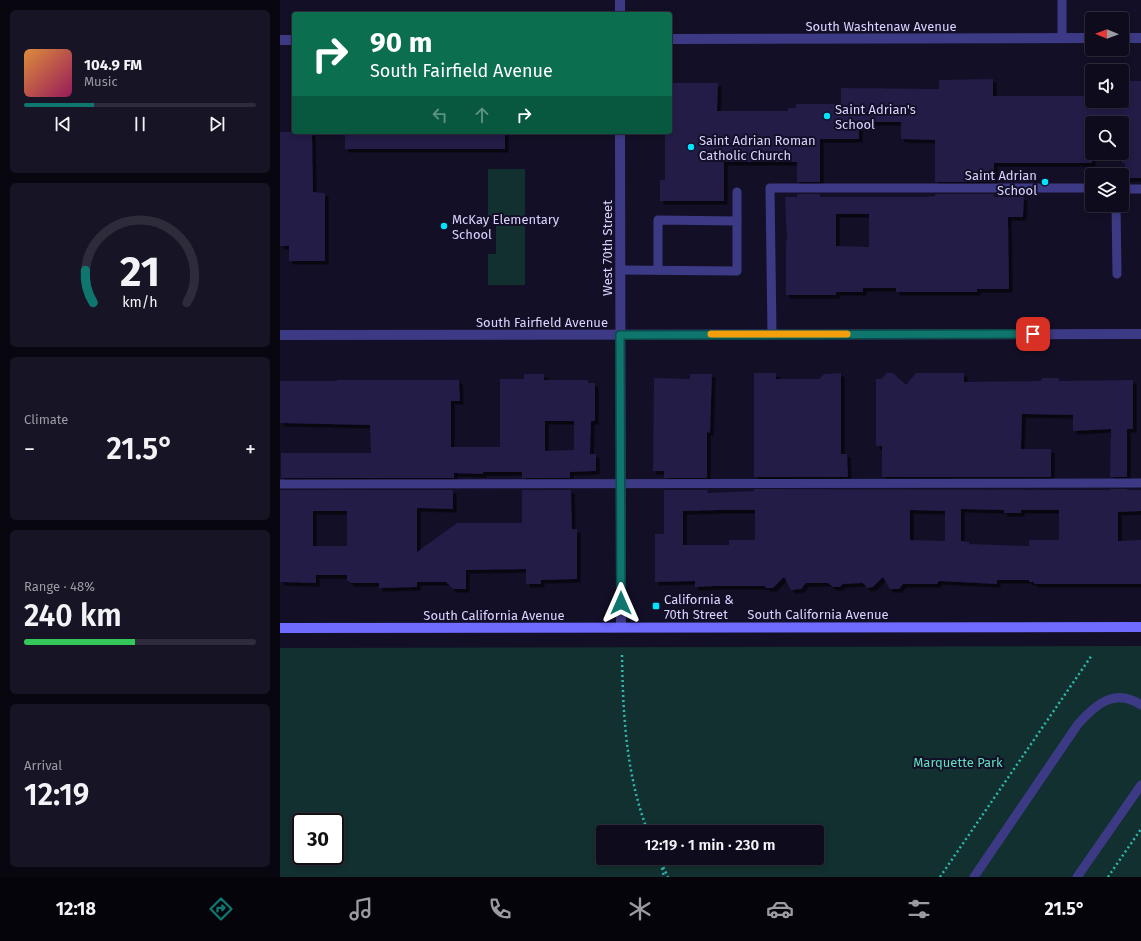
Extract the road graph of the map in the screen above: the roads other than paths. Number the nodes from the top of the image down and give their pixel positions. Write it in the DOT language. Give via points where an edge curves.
graph roads {
  1 [pos="620,0"];
  2 [pos="1062,0"];
  3 [pos="620,12"];
  4 [pos="1062,38"];
  5 [pos="1085,38"];
  6 [pos="1129,38"];
  7 [pos="1141,38"];
  8 [pos="672,39"];
  9 [pos="280,40"];
  10 [pos="292,40"];
  11 [pos="620,134"];
  12 [pos="1085,188"];
  13 [pos="1129,188"];
  14 [pos="1141,189"];
  15 [pos="737,192"];
  16 [pos="1116,212"];
  17 [pos="737,220"];
  18 [pos="620,270"];
  19 [pos="658,270"];
  20 [pos="1117,274"];
  21 [pos="772,334"];
  22 [pos="1141,334"];
  23 [pos="280,335"];
  24 [pos="620,335"];
  25 [pos="1141,483"];
  26 [pos="280,484"];
  27 [pos="620,484"];
  28 [pos="621,627"];
  29 [pos="1141,627"];
  30 [pos="280,628"];
  31 [pos="1141,706"];
  32 [pos="1141,785"];
  33 [pos="974,877"];
  34 [pos="1077,877"];
  1 -- 3 [label="street"];
  2 -- 4 [label="lane"];
  4 -- 5 [label="street, South Washtenaw Avenue"];
  4 -- 8 [label="street, South Washtenaw Avenue"];
  6 -- 7 [label="street"];
  9 -- 10 [label="street"];
  11 -- 18 [label="street, West 70th Street"];
  12 -- 21 [label="lane" via="770,188"];
  13 -- 14 [label="lane"];
  15 -- 17 [label="lane"];
  16 -- 20 [label="lane"];
  17 -- 19 [label="lane" via="658,220"];
  17 -- 19 [label="lane" via="737,271"];
  18 -- 19 [label="lane"];
  18 -- 24 [label="street, West 70th Street"];
  21 -- 22 [label="street, South Fairfield Avenue"];
  21 -- 24 [label="street, South Fairfield Avenue"];
  23 -- 24 [label="street, South Fairfield Avenue"];
  24 -- 27 [label="street, West 70th Street"];
  25 -- 27 [label="lane"];
  26 -- 27 [label="lane"];
  27 -- 28 [label="street, West 70th Street"];
  28 -- 29 [label="street, South California Avenue"];
  28 -- 30 [label="street, South California Avenue"];
  31 -- 33 [label="lane" via="1122,697 1105,700 1091,710 1078,724"];
  32 -- 34 [label="lane"];
}
